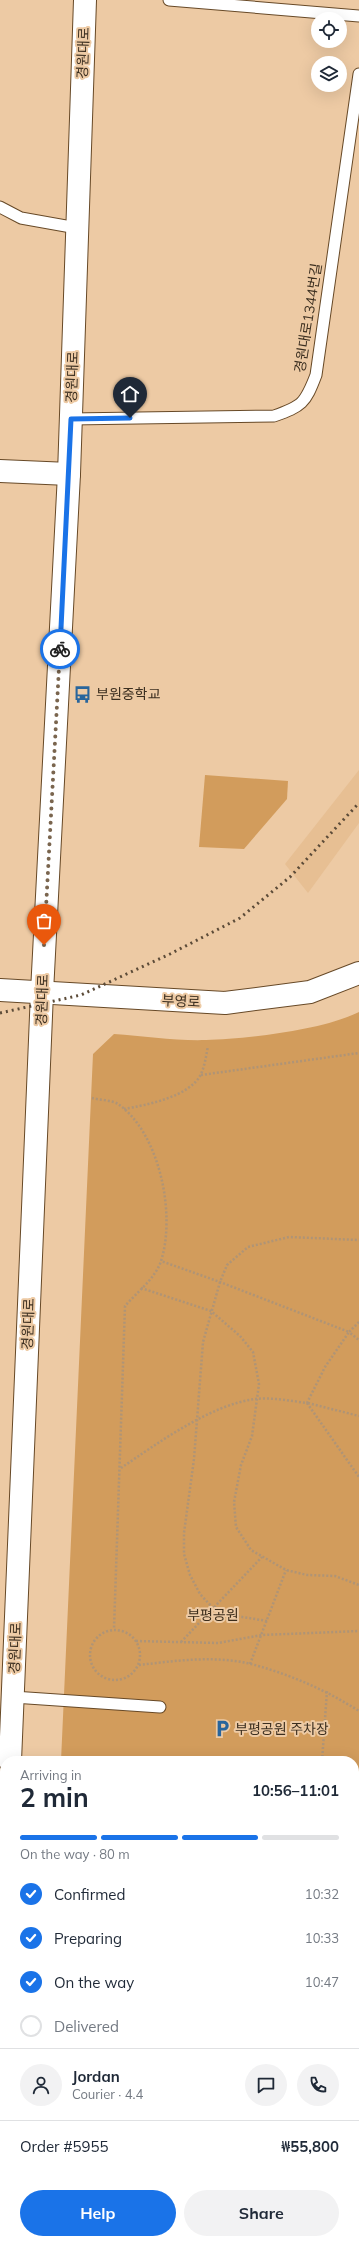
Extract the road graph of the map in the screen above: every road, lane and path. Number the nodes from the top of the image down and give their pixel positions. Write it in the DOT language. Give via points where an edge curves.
graph roads {
  1 [pos="85,0"];
  2 [pos="169,0"];
  3 [pos="252,3"];
  4 [pos="359,16"];
  5 [pos="359,74"];
  6 [pos="0,207"];
  7 [pos="77,228"];
  8 [pos="71,419"];
  9 [pos="0,471"];
  10 [pos="69,474"];
  11 [pos="359,973"];
  12 [pos="0,990"];
  13 [pos="42,992"];
  14 [pos="208,1046"];
  15 [pos="359,1053"];
  16 [pos="201,1075"];
  17 [pos="92,1098"];
  18 [pos="123,1109"];
  19 [pos="359,1240"];
  20 [pos="161,1262"];
  21 [pos="220,1282"];
  22 [pos="141,1288"];
  23 [pos="211,1311"];
  24 [pos="359,1322"];
  25 [pos="349,1332"];
  26 [pos="359,1340"];
  27 [pos="257,1398"];
  28 [pos="307,1403"];
  29 [pos="359,1416"];
  30 [pos="196,1422"];
  31 [pos="120,1469"];
  32 [pos="359,1478"];
  33 [pos="262,1557"];
  34 [pos="286,1570"];
  35 [pos="359,1585"];
  36 [pos="213,1608"];
  37 [pos="268,1620"];
  38 [pos="114,1630"];
  39 [pos="359,1631"];
  40 [pos="262,1635"];
  41 [pos="136,1641"];
  42 [pos="180,1642"];
  43 [pos="250,1664"];
  44 [pos="139,1665"];
  45 [pos="327,1691"];
  46 [pos="12,1698"];
  47 [pos="160,1707"];
  48 [pos="359,1711"];
  49 [pos="10,1756"];
  50 [pos="322,1756"];
  1 -- 7 [label="main road, 경원대로"];
  2 -- 3 [label="lane"];
  3 -- 4 [label="lane"];
  5 -- 8 [label="lane, 경원대로1344번길" via="316,375 307,398 294,409 274,416"];
  6 -- 7 [label="lane" via="21,218"];
  7 -- 8 [label="main road, 경원대로"];
  8 -- 10 [label="main road, 경원대로"];
  9 -- 10 [label="main road"];
  10 -- 13 [label="main road, 경원대로"];
  11 -- 13 [label="main road, 부영로" via="310,992 225,1003"];
  12 -- 13 [label="main road, 부영로"];
  13 -- 46 [label="main road, 경원대로"];
  14 -- 16 [label="path"];
  15 -- 16 [label="path"];
  16 -- 18 [label="path" via="186,1089 161,1102"];
  17 -- 18 [label="path" via="118,1103"];
  18 -- 20 [label="path" via="136,1120 160,1173 167,1203 166,1233"];
  19 -- 21 [label="path" via="290,1237 248,1247 228,1265"];
  20 -- 21 [label="path"];
  20 -- 22 [label="path" via="154,1276"];
  21 -- 23 [label="path"];
  21 -- 25 [label="path"];
  22 -- 23 [label="path"];
  22 -- 31 [label="path" via="125,1306"];
  23 -- 27 [label="path" via="240,1336 253,1352 259,1384"];
  23 -- 30 [label="path" via="203,1342"];
  24 -- 25 [label="path"];
  25 -- 26 [label="path"];
  25 -- 28 [label="path" via="325,1367"];
  27 -- 28 [label="path"];
  27 -- 30 [label="path" via="234,1403"];
  27 -- 33 [label="path" via="252,1436 241,1465 234,1502 236,1527 251,1550"];
  28 -- 29 [label="path"];
  28 -- 32 [label="path"];
  30 -- 31 [label="path" via="169,1436"];
  30 -- 36 [label="path" via="184,1554 190,1575 200,1594"];
  31 -- 38 [label="path"];
  33 -- 34 [label="path"];
  33 -- 36 [label="path"];
  34 -- 35 [label="path" via="307,1575 335,1576"];
  34 -- 37 [label="path"];
  36 -- 37 [label="path" via="224,1614"];
  36 -- 42 [label="path"];
  37 -- 40 [label="path"];
  38 -- 41 [label="path" via="123,1631"];
  38 -- 44 [label="path" via="98,1636 92,1643 89,1651 93,1668 105,1679 112,1681 128,1677"];
  39 -- 40 [label="path"];
  40 -- 42 [label="path" via="218,1643"];
  40 -- 43 [label="path"];
  41 -- 42 [label="path"];
  41 -- 44 [label="path" via="141,1657"];
  43 -- 44 [label="path" via="194,1660"];
  43 -- 45 [label="path"];
  45 -- 48 [label="path"];
  45 -- 50 [label="path"];
  46 -- 47 [label="lane"];
  46 -- 49 [label="main road, 경원대로"];
}
